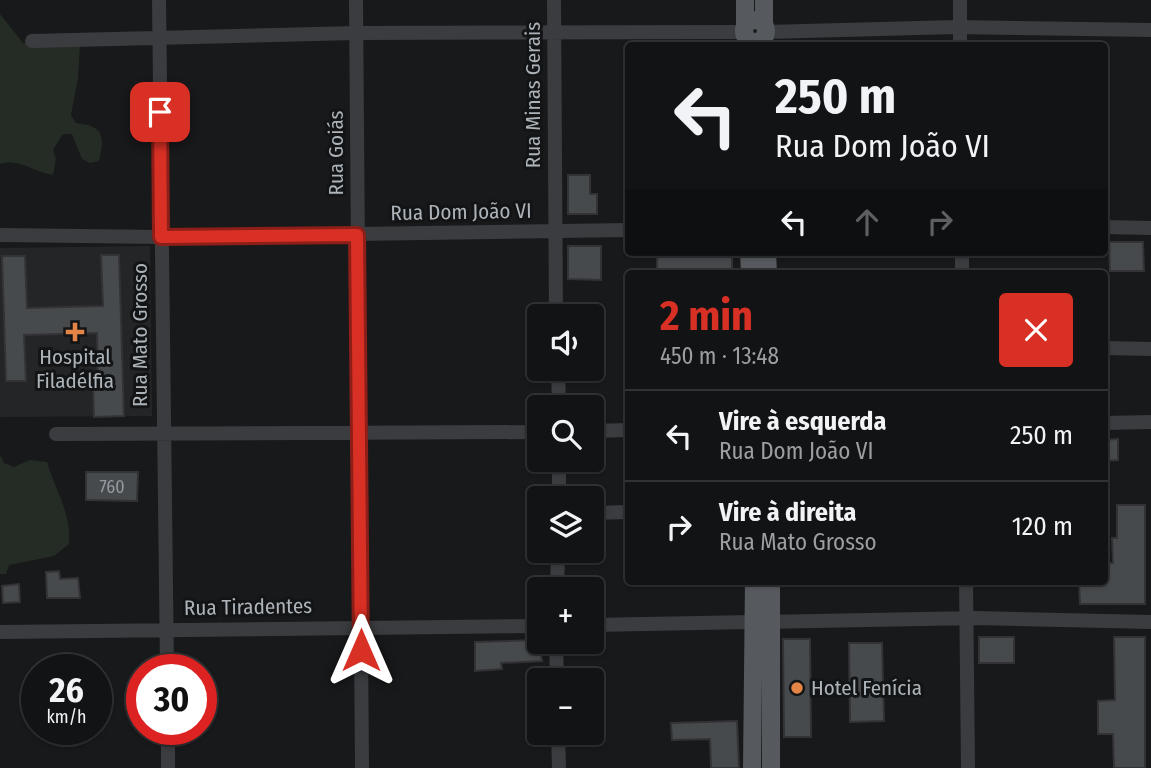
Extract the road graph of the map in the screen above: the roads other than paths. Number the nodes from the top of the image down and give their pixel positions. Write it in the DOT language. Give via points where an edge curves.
graph roads {
  1 [pos="159,0"];
  2 [pos="356,0"];
  3 [pos="554,0"];
  4 [pos="745,0"];
  5 [pos="764,0"];
  6 [pos="960,0"];
  7 [pos="960,27"];
  8 [pos="1151,30"];
  9 [pos="356,33"];
  10 [pos="554,35"];
  11 [pos="755,35"];
  12 [pos="159,38"];
  13 [pos="32,41"];
  14 [pos="960,42"];
  15 [pos="1108,227"];
  16 [pos="1151,228"];
  17 [pos="625,230"];
  18 [pos="554,231"];
  19 [pos="0,235"];
  20 [pos="357,235"];
  21 [pos="161,237"];
  22 [pos="556,304"];
  23 [pos="1108,348"];
  24 [pos="1151,349"];
  25 [pos="1151,422"];
  26 [pos="1108,423"];
  27 [pos="625,430"];
  28 [pos="162,431"];
  29 [pos="360,431"];
  30 [pos="604,431"];
  31 [pos="527,432"];
  32 [pos="56,434"];
  33 [pos="625,512"];
  34 [pos="604,513"];
  35 [pos="755,585"];
  36 [pos="770,585"];
  37 [pos="966,585"];
  38 [pos="966,618"];
  39 [pos="762,620"];
  40 [pos="1151,622"];
  41 [pos="604,625"];
  42 [pos="361,626"];
  43 [pos="527,626"];
  44 [pos="167,630"];
  45 [pos="0,632"];
  46 [pos="167,654"];
  47 [pos="168,745"];
  48 [pos="558,745"];
  49 [pos="168,768"];
  50 [pos="362,768"];
  51 [pos="559,768"];
  52 [pos="752,768"];
  53 [pos="771,768"];
  54 [pos="968,768"];
  1 -- 12 [label="street, Rua Mato Grosso"];
  2 -- 9 [label="street, Rua Goiás"];
  3 -- 10 [label="street, Rua Minas Gerais"];
  4 -- 11 [label="main road"];
  5 -- 11 [label="main road"];
  6 -- 7 [label="street"];
  7 -- 8 [label="street"];
  7 -- 11 [label="street"];
  7 -- 14 [label="street"];
  9 -- 10 [label="street"];
  9 -- 12 [label="street"];
  9 -- 20 [label="street, Rua Goiás"];
  10 -- 11 [label="street"];
  10 -- 18 [label="street, Rua Minas Gerais"];
  12 -- 13 [label="street"];
  12 -- 21 [label="street, Rua Mato Grosso"];
  15 -- 16 [label="street"];
  17 -- 18 [label="street, Rua Dom João VI"];
  18 -- 20 [label="street, Rua Dom João VI"];
  18 -- 22 [label="street, Rua Minas Gerais"];
  19 -- 21 [label="street, Rua Dom João VI"];
  20 -- 21 [label="street, Rua Dom João VI"];
  20 -- 29 [label="street, Rua Goiás"];
  21 -- 28 [label="street, Rua Mato Grosso"];
  23 -- 24 [label="street"];
  25 -- 26 [label="street"];
  27 -- 30 [label="street"];
  28 -- 29 [label="street"];
  28 -- 32 [label="street"];
  28 -- 44 [label="street, Rua Mato Grosso"];
  29 -- 31 [label="street"];
  29 -- 42 [label="street, Rua Goiás"];
  33 -- 34 [label="street"];
  35 -- 39 [label="main road"];
  36 -- 39 [label="main road"];
  37 -- 38 [label="street"];
  38 -- 39 [label="street"];
  38 -- 40 [label="street"];
  38 -- 54 [label="street"];
  39 -- 41 [label="street"];
  39 -- 52 [label="main road"];
  39 -- 53 [label="main road"];
  42 -- 43 [label="street, Rua Tiradentes"];
  42 -- 44 [label="street, Rua Tiradentes"];
  42 -- 50 [label="street, Rua Goiás"];
  44 -- 45 [label="street, Rua Tiradentes"];
  44 -- 46 [label="street, Rua Mato Grosso"];
  47 -- 49 [label="street"];
  48 -- 51 [label="street"];
}
